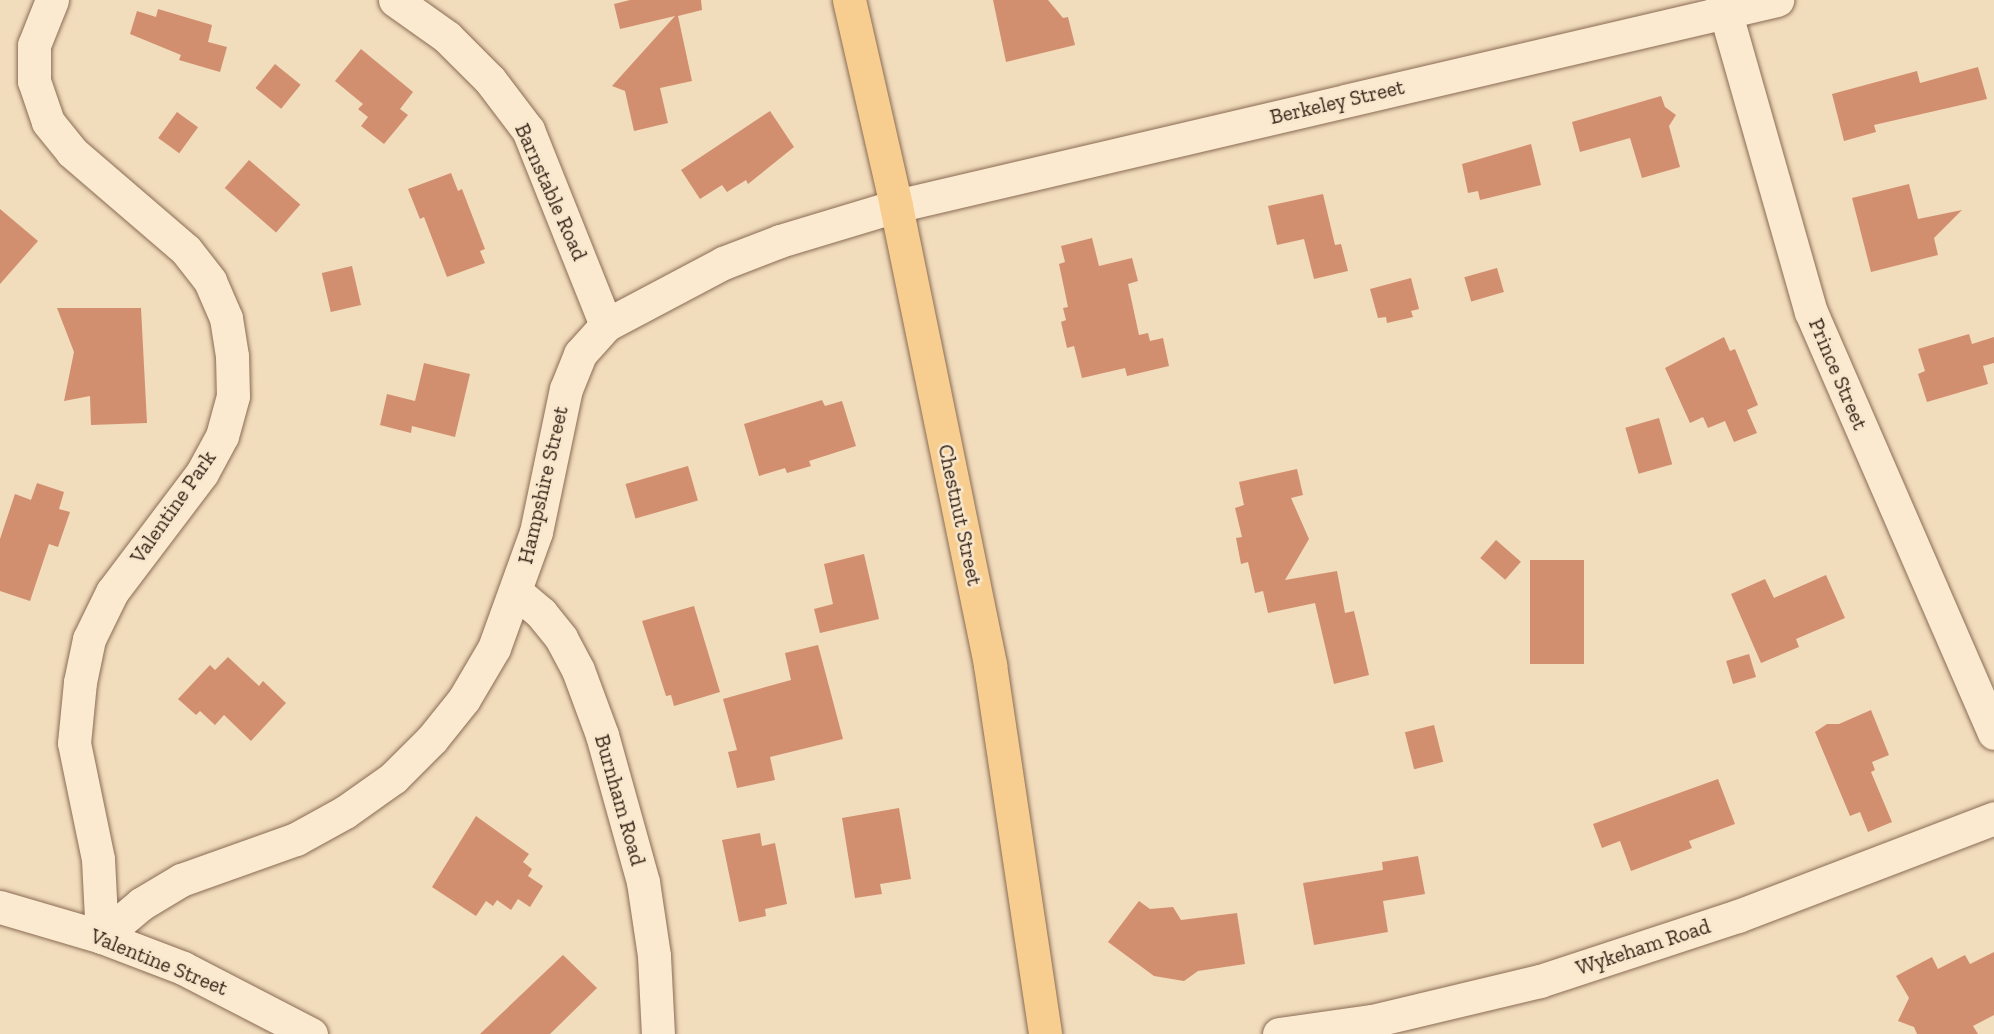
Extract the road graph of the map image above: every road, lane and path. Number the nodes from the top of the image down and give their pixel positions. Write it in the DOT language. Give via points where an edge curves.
graph roads {
  1 [pos="52,0"];
  2 [pos="395,0"];
  3 [pos="849,0"];
  4 [pos="1777,0"];
  5 [pos="1723,6"];
  6 [pos="896,206"];
  7 [pos="606,325"];
  8 [pos="516,592"];
  9 [pos="1993,729"];
  10 [pos="1994,818"];
  11 [pos="5,916"];
  12 [pos="102,937"];
  13 [pos="311,1034"];
  14 [pos="658,1034"];
  15 [pos="1045,1034"];
  16 [pos="1279,1034"];
  1 -- 12 [label="street, Valentine Park" via="34,45 34,81 48,122 72,152 186,250 210,281 226,318 232,356 233,396 222,436 202,473 112,592 87,650 74,743 98,859"];
  2 -- 7 [label="street, Barnstable Road" via="447,37 490,80 528,130"];
  3 -- 6 [label="main road, Chestnut Street"];
  4 -- 5 [label="street, Berkeley Street"];
  5 -- 6 [label="street, Berkeley Street"];
  5 -- 9 [label="street, Prince Street" via="1811,312"];
  6 -- 7 [label="street, Hampshire Street" via="780,241 723,263"];
  6 -- 15 [label="main road, Chestnut Street" via="990,665"];
  7 -- 8 [label="street, Hampshire Street" via="580,354 566,389 536,532"];
  8 -- 12 [label="street, Hampshire Street" via="494,648 464,699 393,778 345,813 296,839 181,880 141,904"];
  8 -- 14 [label="street, Burnham Road" via="541,613 561,638 578,670 605,746 643,882 654,956"];
  10 -- 16 [label="street, Wykeham Road" via="1738,916 1540,981 1372,1021"];
  11 -- 12 [label="street, Valentine Street"];
  12 -- 13 [label="street, Valentine Street" via="183,968"];
}
